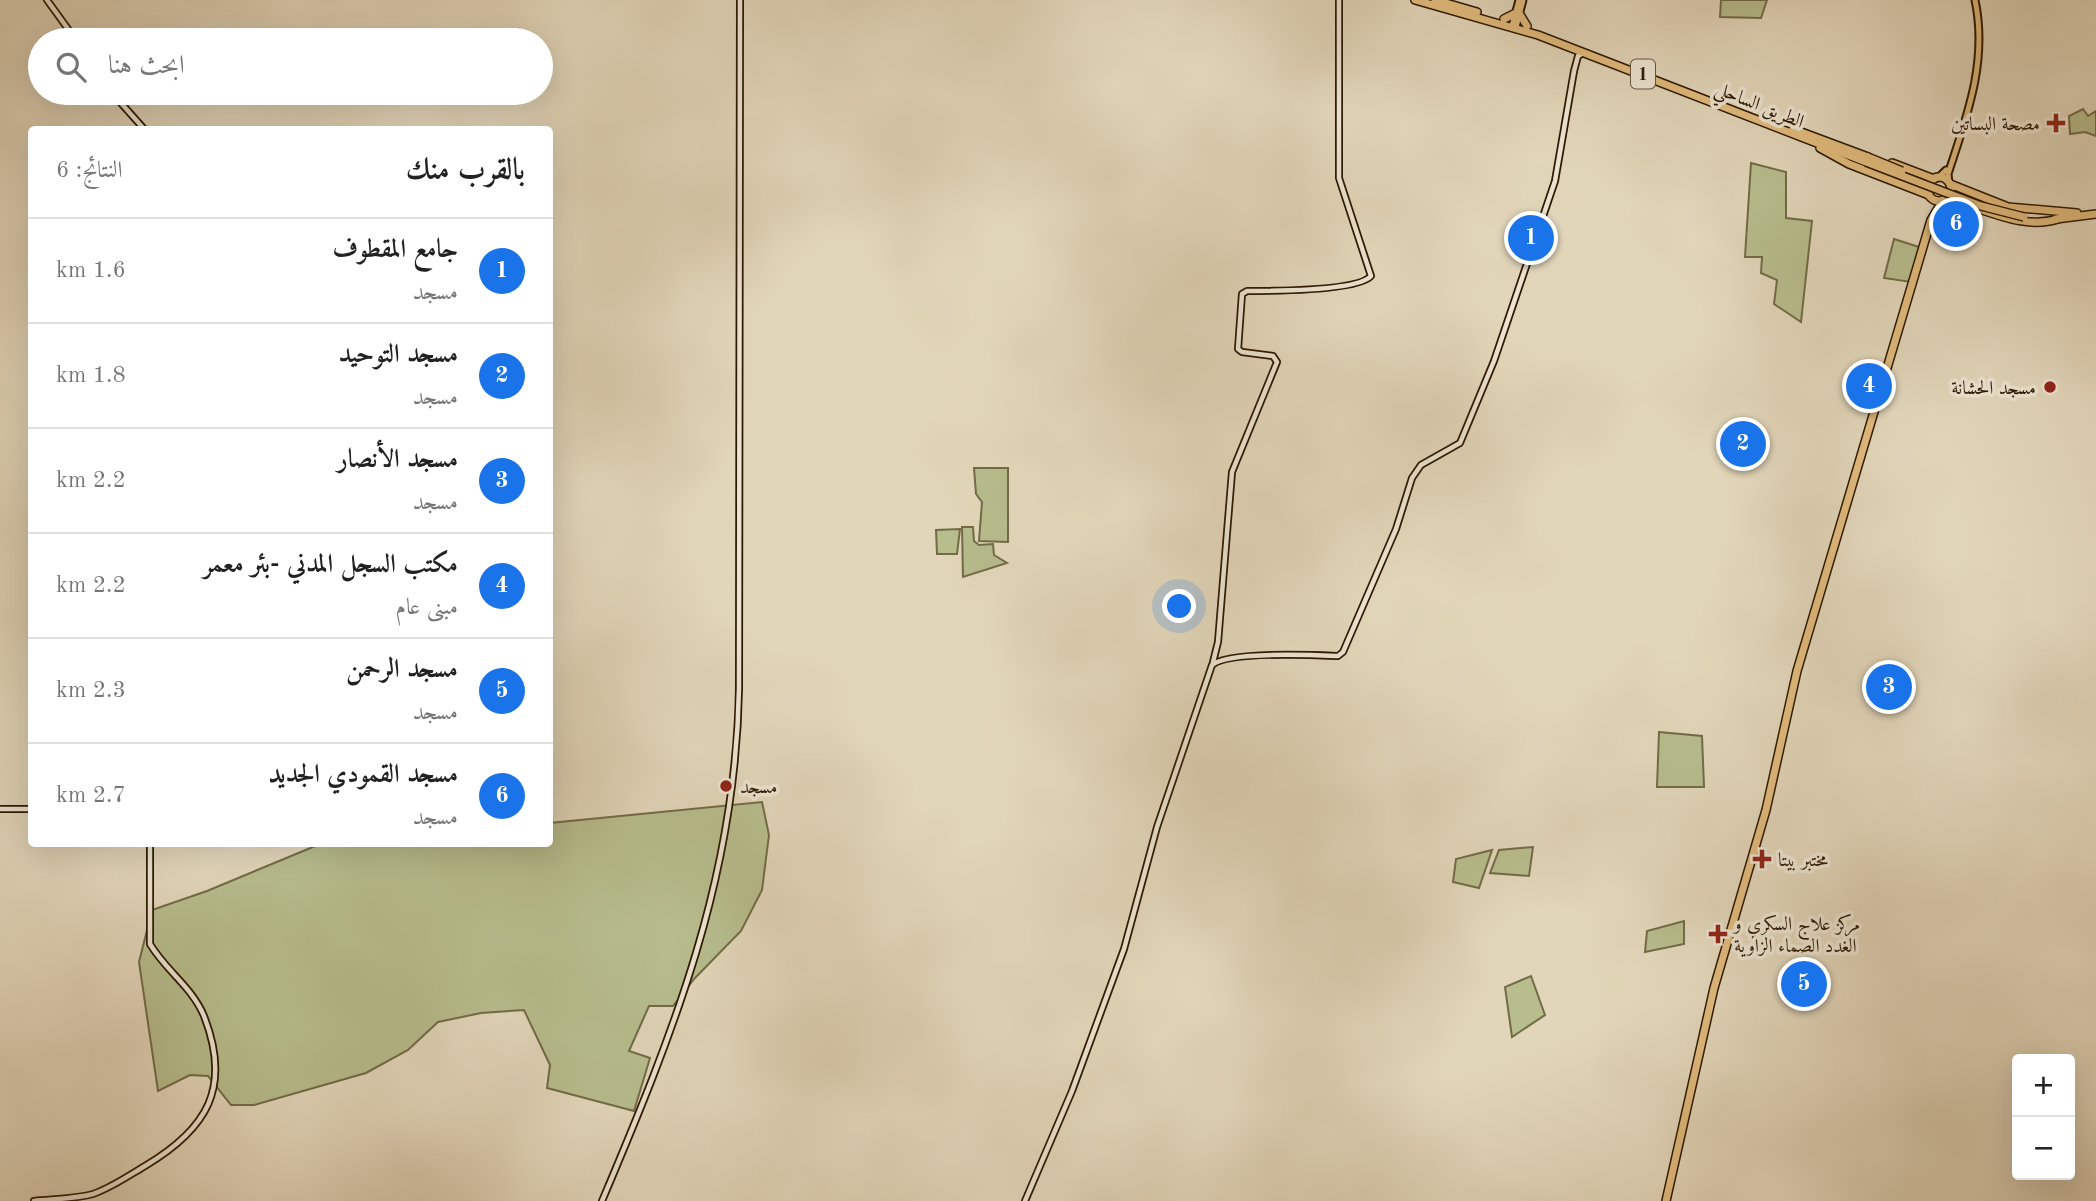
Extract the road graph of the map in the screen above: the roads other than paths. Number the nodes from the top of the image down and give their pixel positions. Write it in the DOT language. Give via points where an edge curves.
graph roads {
  1 [pos="47,0"];
  2 [pos="54,0"];
  3 [pos="740,0"];
  4 [pos="1339,0"];
  5 [pos="1415,0"];
  6 [pos="1435,0"];
  7 [pos="1521,0"];
  8 [pos="1974,0"];
  9 [pos="53,7"];
  10 [pos="1518,13"];
  11 [pos="1504,19"];
  12 [pos="1514,25"];
  13 [pos="1527,26"];
  14 [pos="68,28"];
  15 [pos="1568,46"];
  16 [pos="1585,52"];
  17 [pos="1630,67"];
  18 [pos="1574,71"];
  19 [pos="123,105"];
  20 [pos="142,126"];
  21 [pos="1818,144"];
  22 [pos="1846,149"];
  23 [pos="1867,159"];
  24 [pos="1936,178"];
  25 [pos="1950,183"];
  26 [pos="1930,196"];
  27 [pos="1944,200"];
  28 [pos="2096,211"];
  29 [pos="2077,213"];
  30 [pos="2025,215"];
  31 [pos="2059,219"];
  32 [pos="1931,220"];
  33 [pos="1855,473"];
  34 [pos="1217,654"];
  35 [pos="1223,660"];
  36 [pos="1213,662"];
  37 [pos="0,809"];
  38 [pos="28,809"];
  39 [pos="150,847"];
  40 [pos="34,1201"];
  41 [pos="602,1201"];
  42 [pos="1025,1201"];
  43 [pos="1665,1201"];
  1 -- 9 [label="street"];
  2 -- 9 [label="street"];
  3 -- 41 [label="street" via="739,688 731,802 714,897 698,953"];
  4 -- 34 [label="street" via="1339,178 1371,276 1361,282 1321,288 1242,294 1238,349 1271,355 1277,362 1232,472"];
  5 -- 12 [label="highway, الطريق الساحلي / 1"];
  6 -- 11 [label="highway, الطريق الساحلي"];
  7 -- 10 [label="main road"];
  8 -- 24 [label="main road" via="1978,36 1969,100 1946,171"];
  8 -- 25 [label="main road" via="1981,31 1979,55 1972,101 1948,174"];
  9 -- 14 [label="street"];
  10 -- 11 [label="highway"];
  10 -- 12 [label="main road"];
  10 -- 13 [label="highway"];
  11 -- 12 [label="highway, الطريق الساحلي"];
  12 -- 13 [label="highway, الطريق الساحلي"];
  12 -- 15 [label="highway, الطريق الساحلي / 1"];
  13 -- 17 [label="highway, الطريق الساحلي"];
  15 -- 16 [label="highway, الطريق الساحلي / 1"];
  15 -- 18 [label="street" via="1575,55"];
  16 -- 17 [label="highway, الطريق الساحلي / 1"];
  16 -- 18 [label="street" via="1578,55"];
  17 -- 21 [label="highway, الطريق الساحلي / 1"];
  17 -- 22 [label="highway, الطريق الساحلي"];
  18 -- 35 [label="street" via="1555,181 1494,361 1460,443 1421,466 1412,478 1396,529 1343,652 1338,656"];
  19 -- 20 [label="street"];
  21 -- 23 [label="highway, الطريق الساحلي / 1"];
  21 -- 26 [label="highway" via="1849,164"];
  22 -- 23 [label="highway, الطريق الساحلي"];
  22 -- 24 [label="highway"];
  23 -- 30 [label="highway, الطريق الساحلي, bridge" via="1981,206"];
  24 -- 25 [label="highway"];
  24 -- 26 [label="highway" via="1928,186"];
  25 -- 27 [label="highway" via="1951,193"];
  25 -- 29 [label="highway" via="2008,207"];
  26 -- 27 [label="highway"];
  26 -- 32 [label="highway"];
  27 -- 31 [label="highway" via="2021,220"];
  27 -- 32 [label="highway"];
  28 -- 29 [label="highway, الطريق الساحلي"];
  28 -- 31 [label="highway, الطريق الساحلي"];
  29 -- 30 [label="highway, الطريق الساحلي"];
  30 -- 31 [label="highway, الطريق الساحلي"];
  32 -- 33 [label="highway"];
  33 -- 43 [label="highway" via="1790,681 1763,810 1711,987"];
  33 -- 43 [label="highway" via="1797,671 1774,795 1714,988"];
  34 -- 35 [label="street"];
  34 -- 36 [label="street"];
  35 -- 36 [label="street"];
  36 -- 42 [label="street" via="1157,827 1124,949 1072,1091"];
  37 -- 38 [label="street"];
  39 -- 40 [label="street" via="150,944 188,988 204,1016 215,1057 215,1093 206,1115 174,1146 117,1183 80,1196"];
}
